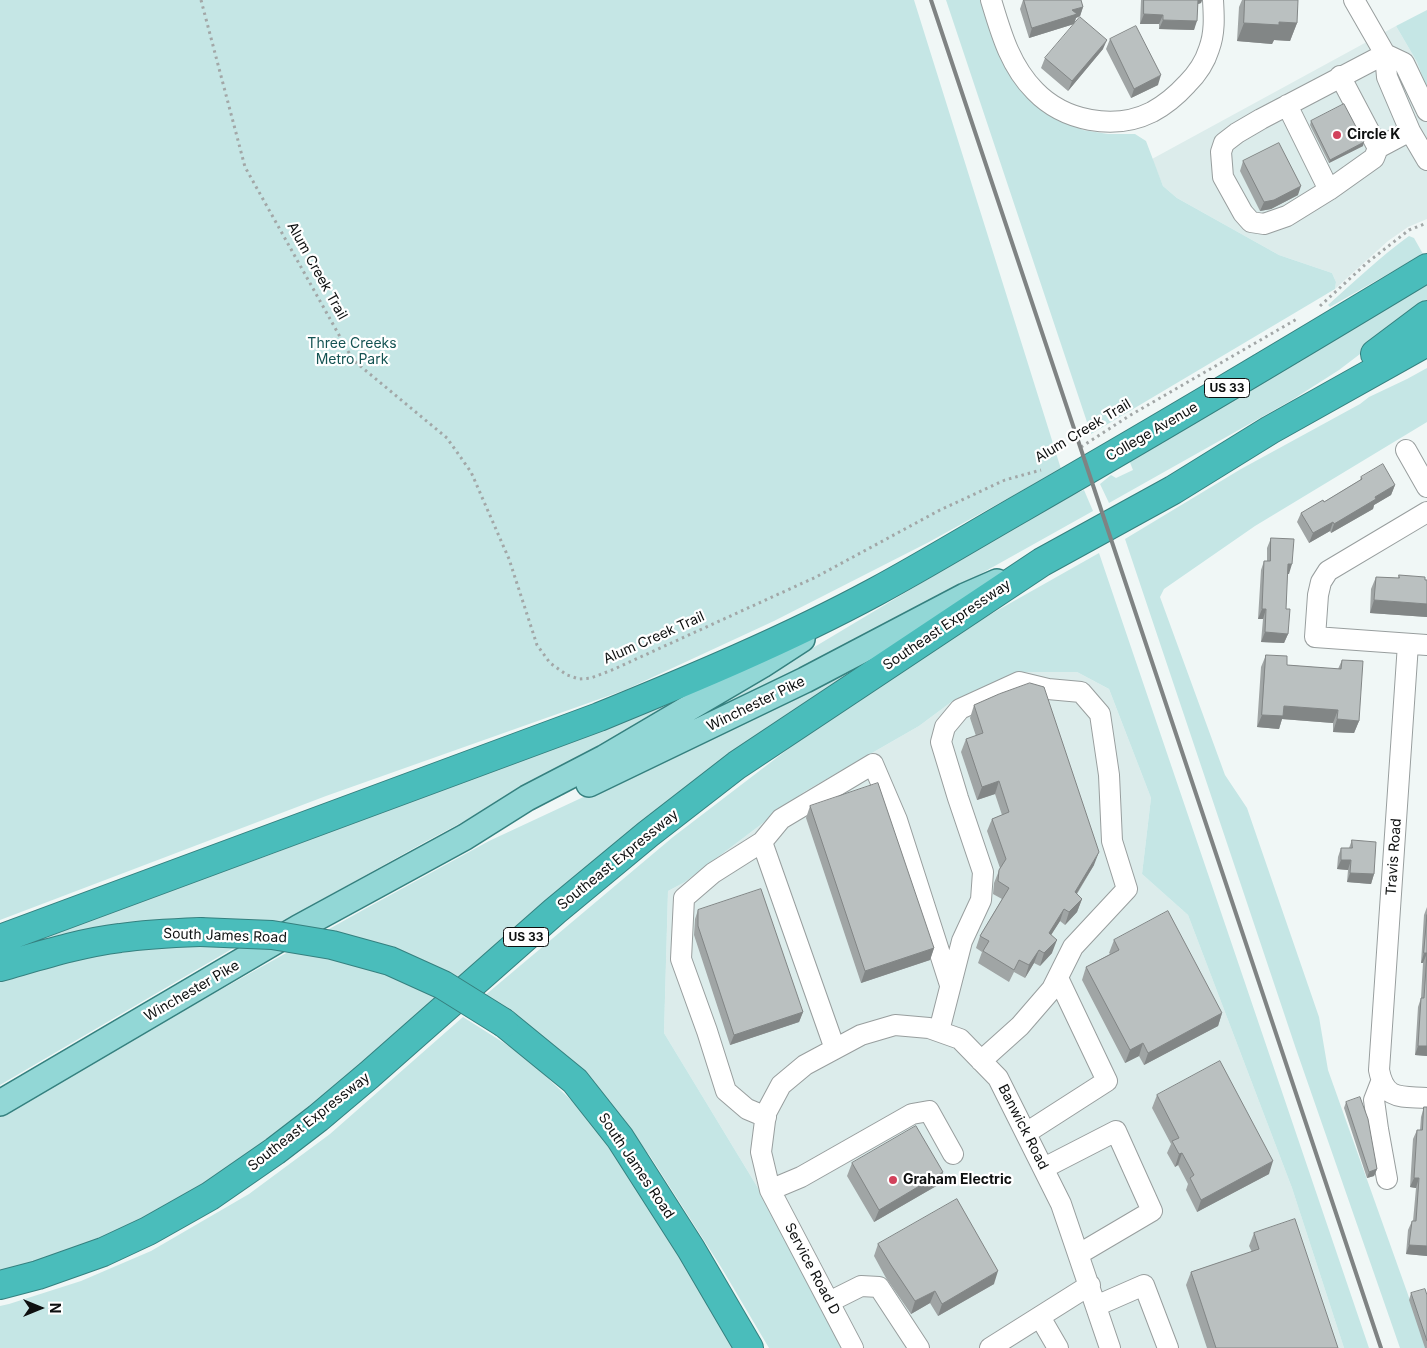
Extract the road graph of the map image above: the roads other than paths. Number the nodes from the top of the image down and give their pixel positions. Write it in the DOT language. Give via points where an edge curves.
graph roads {
  1 [pos="991,0"];
  2 [pos="1213,0"];
  3 [pos="1354,0"];
  4 [pos="1368,0"];
  5 [pos="1371,30"];
  6 [pos="1385,54"];
  7 [pos="1340,76"];
  8 [pos="1287,105"];
  9 [pos="1427,111"];
  10 [pos="1410,131"];
  11 [pos="1378,148"];
  12 [pos="1427,160"];
  13 [pos="1329,190"];
  14 [pos="1427,268"];
  15 [pos="1427,315"];
  16 [pos="1427,342"];
  17 [pos="1427,356"];
  18 [pos="1368,375"];
  19 [pos="1270,430"];
  20 [pos="1406,450"];
  21 [pos="1427,487"];
  22 [pos="1427,512"];
  23 [pos="1042,562"];
  24 [pos="876,592"];
  25 [pos="1418,644"];
  26 [pos="465,837"];
  27 [pos="762,842"];
  28 [pos="0,940"];
  29 [pos="0,967"];
  30 [pos="1058,978"];
  31 [pos="950,985"];
  32 [pos="939,1031"];
  33 [pos="835,1048"];
  34 [pos="981,1061"];
  35 [pos="1380,1076"];
  36 [pos="1427,1098"];
  37 [pos="0,1103"];
  38 [pos="766,1117"];
  39 [pos="1026,1133"];
  40 [pos="953,1154"];
  41 [pos="1044,1168"];
  42 [pos="1387,1179"];
  43 [pos="770,1190"];
  44 [pos="1079,1254"];
  45 [pos="0,1285"];
  46 [pos="1090,1285"];
  47 [pos="829,1302"];
  48 [pos="1096,1306"];
  49 [pos="1040,1317"];
  50 [pos="749,1348"];
  51 [pos="853,1348"];
  52 [pos="919,1348"];
  53 [pos="990,1348"];
  54 [pos="1058,1348"];
  55 [pos="1110,1348"];
  56 [pos="1168,1348"];
  1 -- 2 [label="street" via="1012,60 1036,92 1067,113 1100,122 1126,120 1151,113 1176,96 1194,77 1214,32"];
  3 -- 5 [label="street"];
  4 -- 5 [label="street"];
  5 -- 6 [label="street"];
  6 -- 7 [label="street"];
  6 -- 9 [label="street" via="1404,63"];
  6 -- 10 [label="street" via="1387,78"];
  7 -- 8 [label="street"];
  7 -- 11 [label="street"];
  8 -- 13 [label="street"];
  8 -- 13 [label="street" via="1224,143 1221,152 1223,177 1243,214 1251,222 1264,224 1287,216"];
  10 -- 11 [label="street"];
  10 -- 12 [label="street"];
  11 -- 13 [label="street" via="1374,158"];
  14 -- 24 [label="highway, College Avenue / US 33"];
  15 -- 19 [label="highway"];
  16 -- 18 [label="highway, US 33"];
  17 -- 18 [label="highway" via="1414,364"];
  18 -- 19 [label="highway, US 33"];
  19 -- 23 [label="highway, US 33" via="1172,490"];
  20 -- 21 [label="street"];
  22 -- 25 [label="street" via="1328,571 1320,582 1318,595 1316,637"];
  23 -- 26 [label="main road, Winchester Pike" via="965,596 805,680 638,761 534,810"];
  23 -- 45 [label="highway, Southeast Expressway / US 33" via="737,765 555,911 318,1118 232,1182 171,1219 103,1252"];
  24 -- 26 [label="main road, Winchester Pike" via="762,665 604,758 527,798"];
  24 -- 28 [label="highway, US 33" via="796,631 599,717"];
  25 -- 35 [label="street, Travis Road"];
  26 -- 37 [label="main road, Winchester Pike" via="298,928"];
  27 -- 31 [label="street" via="781,819 872,764 897,820"];
  27 -- 33 [label="street"];
  27 -- 38 [label="street" via="713,873 684,898 680,960 726,1091 747,1109"];
  29 -- 50 [label="highway, South James Road, bridge" via="119,938 200,932 272,935 332,945 390,961 443,985 504,1023 575,1081 620,1138"];
  30 -- 31 [label="street" via="1073,947 1127,889 1112,841 1109,775 1100,714 1081,692 1019,682 960,708 945,727 941,742 983,872 981,900 962,941"];
  30 -- 34 [label="street" via="1020,1026"];
  30 -- 39 [label="street" via="1107,1081"];
  31 -- 32 [label="street"];
  32 -- 33 [label="street, Banwick Road" via="894,1026 861,1035"];
  32 -- 34 [label="street, Banwick Road" via="960,1039"];
  33 -- 38 [label="street, Banwick Road" via="805,1065 781,1086"];
  34 -- 39 [label="street, Banwick Road" via="998,1078"];
  35 -- 36 [label="street" via="1393,1095"];
  35 -- 42 [label="street, Travis Road" via="1374,1100"];
  38 -- 43 [label="street, Banwick Road" via="761,1152"];
  39 -- 41 [label="street, Banwick Road"];
  40 -- 43 [label="street" via="929,1111 912,1114 801,1177"];
  41 -- 44 [label="street, Banwick Road"];
  41 -- 44 [label="street" via="1116,1131 1152,1211"];
  43 -- 47 [label="street, Service Road D"];
  44 -- 46 [label="street, Banwick Road"];
  46 -- 48 [label="street, Banwick Road"];
  46 -- 49 [label="street"];
  47 -- 51 [label="street, Service Road D"];
  47 -- 52 [label="street" via="861,1286 879,1287"];
  48 -- 55 [label="street, Banwick Road"];
  48 -- 56 [label="street" via="1144,1285"];
  49 -- 53 [label="street"];
  49 -- 54 [label="street"];
}
